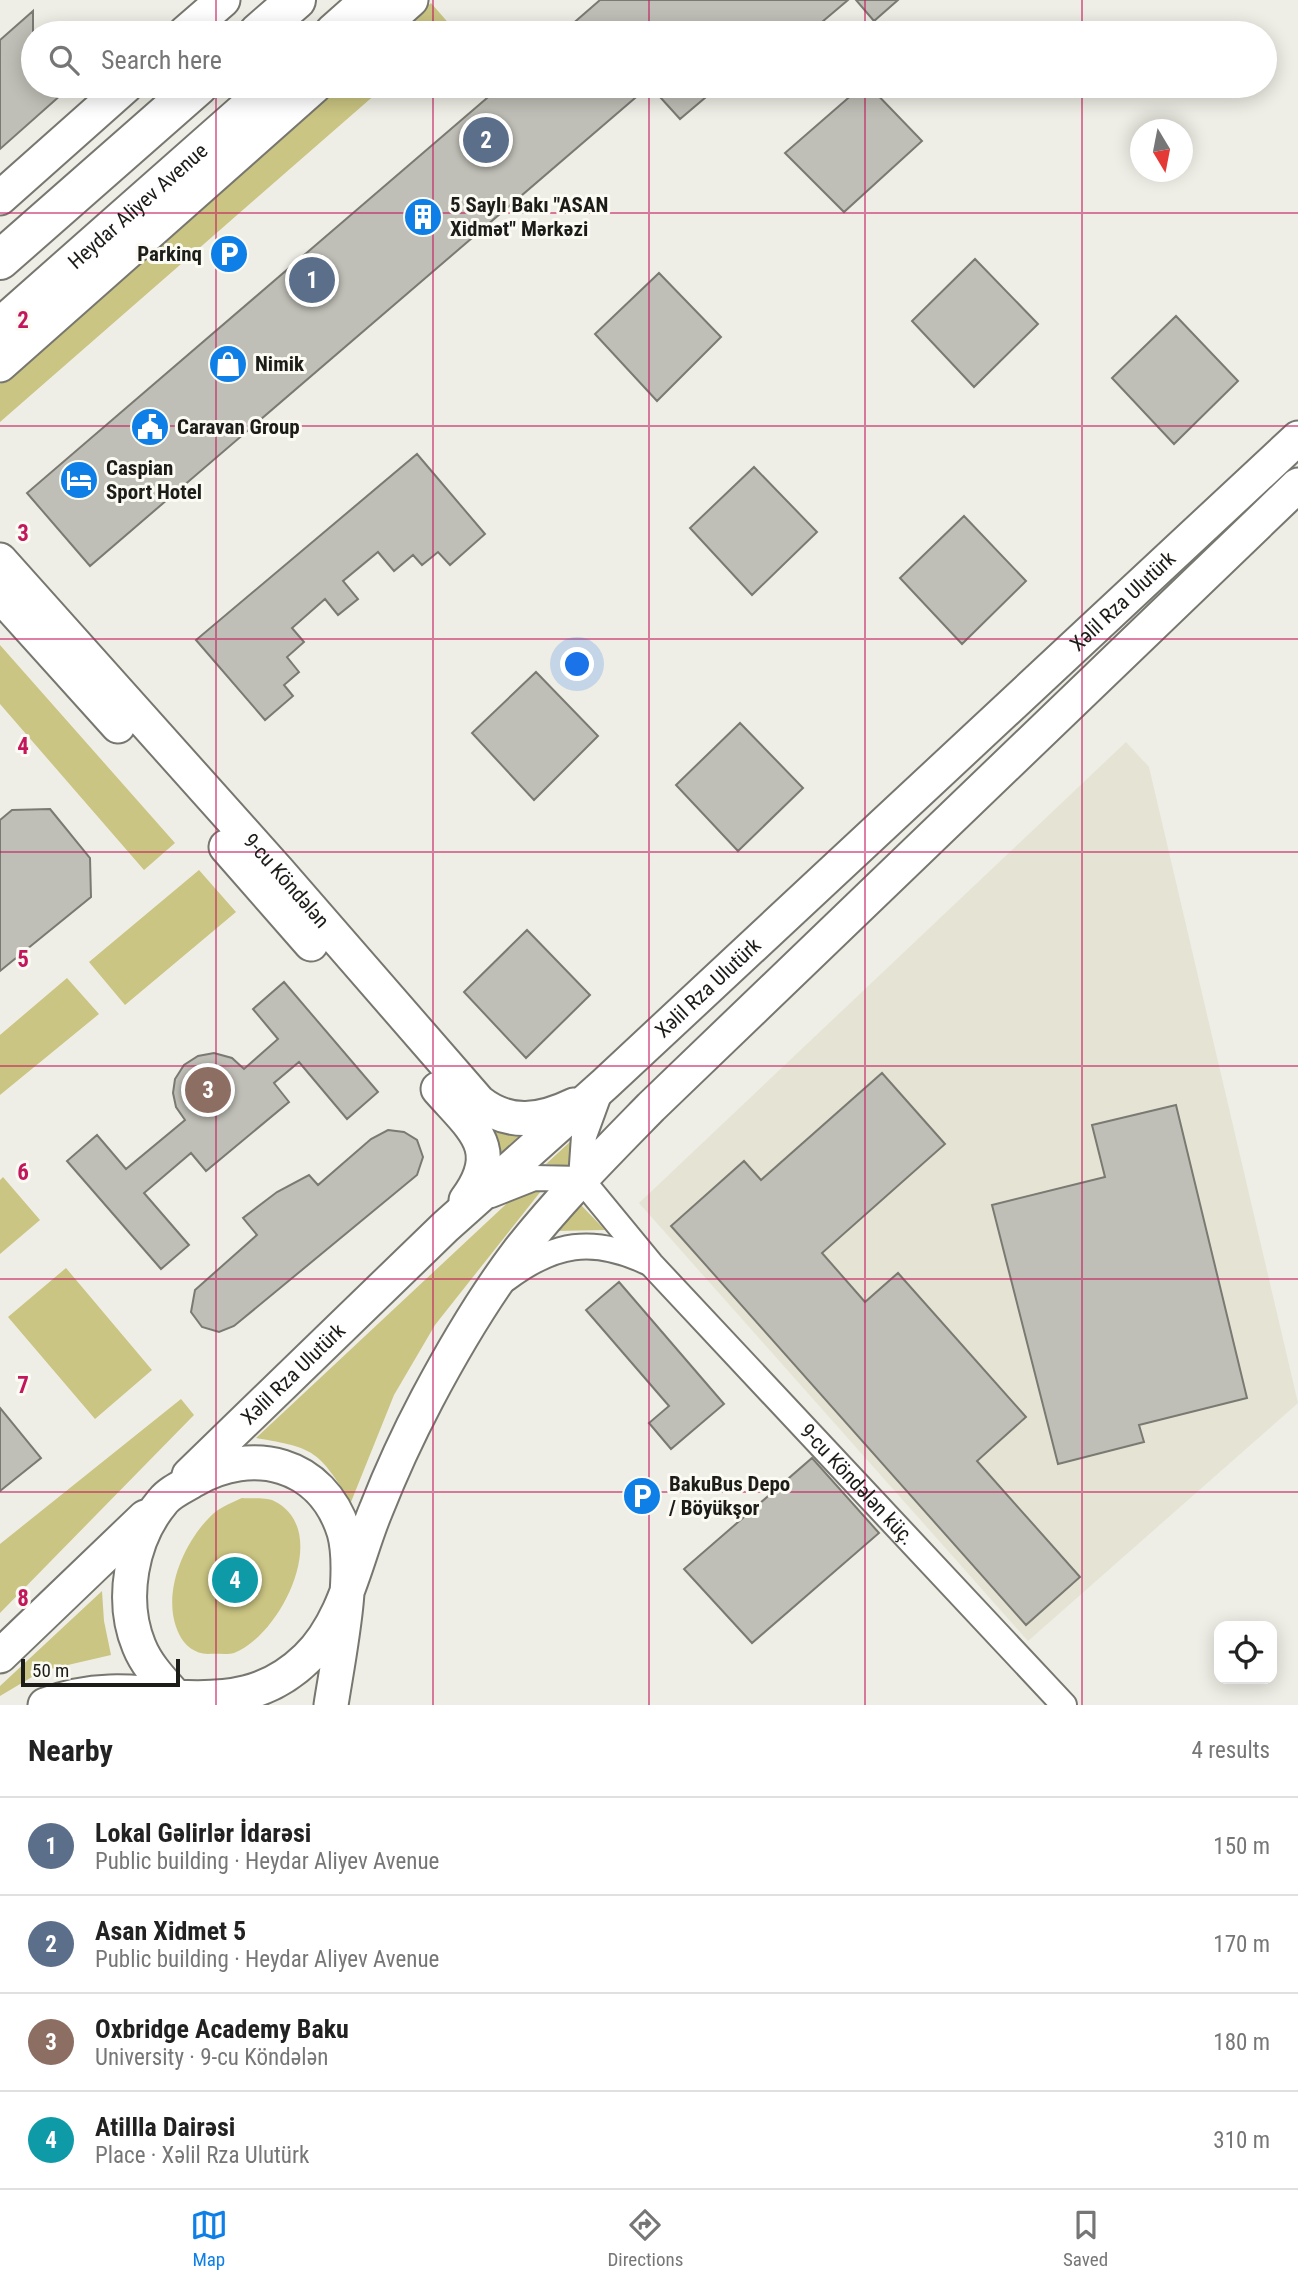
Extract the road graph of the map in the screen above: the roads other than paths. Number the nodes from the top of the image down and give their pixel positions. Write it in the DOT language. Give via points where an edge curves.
graph roads {
  1 [pos="223,0"];
  2 [pos="296,0"];
  3 [pos="371,0"];
  4 [pos="411,0"];
  5 [pos="199,21"];
  6 [pos="272,21"];
  7 [pos="347,21"];
  8 [pos="387,21"];
  9 [pos="112,98"];
  10 [pos="184,98"];
  11 [pos="260,98"];
  12 [pos="301,98"];
  13 [pos="0,198"];
  14 [pos="0,260"];
  15 [pos="0,328"];
  16 [pos="0,365"];
  17 [pos="1298,438"];
  18 [pos="1254,478"];
  19 [pos="1288,494"];
  20 [pos="0,560"];
  21 [pos="0,595"];
  22 [pos="605,1084"];
  23 [pos="581,1179"];
  24 [pos="611,1215"];
  25 [pos="445,1227"];
  26 [pos="597,1245"];
  27 [pos="651,1264"];
  28 [pos="490,1291"];
  29 [pos="164,1499"];
  30 [pos="345,1593"];
  31 [pos="0,1656"];
  32 [pos="337,1668"];
  33 [pos="180,1701"];
  34 [pos="45,1705"];
  35 [pos="331,1705"];
  36 [pos="339,1705"];
  37 [pos="1064,1705"];
  1 -- 5 [label="main road"];
  2 -- 6 [label="highway"];
  3 -- 7 [label="highway"];
  4 -- 8 [label="main road"];
  9 -- 13 [label="main road"];
  10 -- 14 [label="highway"];
  11 -- 15 [label="highway, Heydar Aliyev Avenue"];
  12 -- 16 [label="main road"];
  17 -- 18 [label="main road, Xəlil Rza Ulutürk"];
  18 -- 19 [label="main road"];
  18 -- 22 [label="main road, Xəlil Rza Ulutürk"];
  19 -- 23 [label="main road, Xəlil Rza Ulutürk"];
  20 -- 22 [label="main road, 9-cu Köndələn" via="479,1102 500,1117 541,1117 575,1104"];
  21 -- 25 [label="main road, 9-cu Köndələn" via="478,1138 484,1153 482,1177"];
  22 -- 23 [label="street" via="588,1120"];
  22 -- 25 [label="main road, Xəlil Rza Ulutürk"];
  23 -- 24 [label="street, 9-cu Köndələn küç."];
  23 -- 25 [label="street" via="555,1176 519,1181"];
  23 -- 28 [label="main road"];
  24 -- 26 [label="street" via="616,1238"];
  24 -- 27 [label="street, 9-cu Köndələn küç."];
  25 -- 29 [label="main road, Xəlil Rza Ulutürk"];
  26 -- 27 [label="street"];
  26 -- 28 [label="street" via="556,1250 536,1258"];
  27 -- 37 [label="street, 9-cu Köndələn küç."];
  28 -- 30 [label="main road" via="397,1460"];
  29 -- 30 [label="main road" via="204,1475 236,1463 280,1464 302,1475 334,1511 343,1531 349,1559"];
  29 -- 31 [label="main road"];
  29 -- 33 [label="main road" via="134,1560 131,1616 147,1663"];
  30 -- 32 [label="main road"];
  30 -- 33 [label="main road" via="326,1634 285,1676 264,1689 239,1696"];
  32 -- 35 [label="main road"];
  32 -- 36 [label="main road"];
  33 -- 34 [label="main road" via="101,1690"];
}
